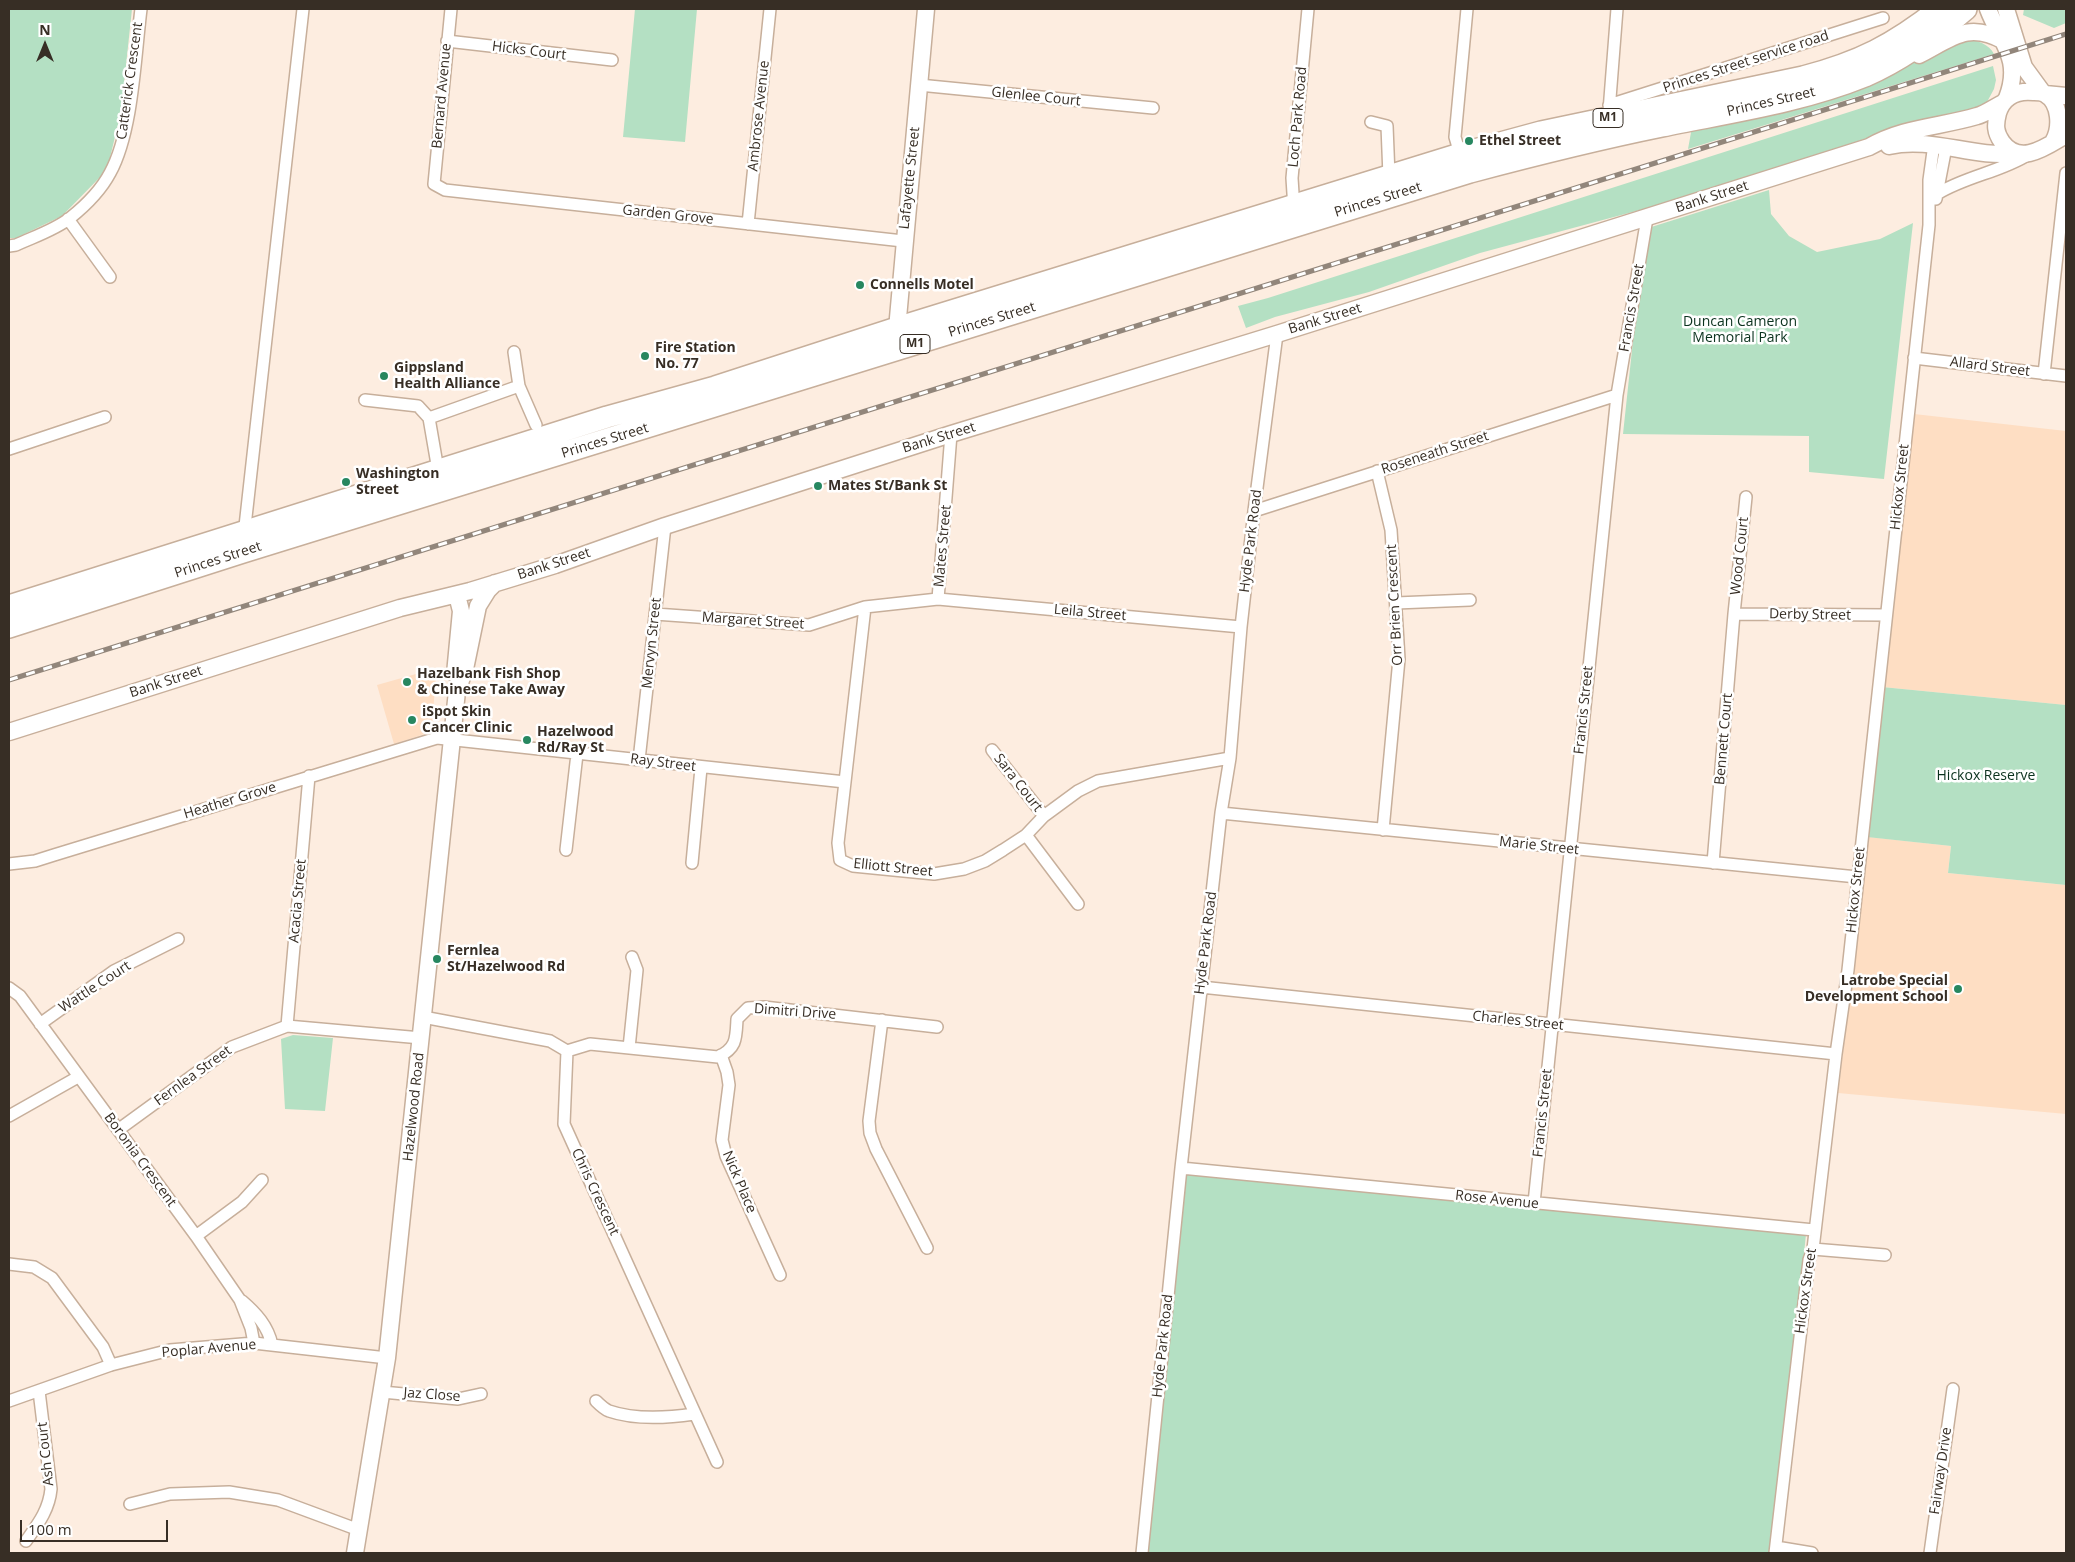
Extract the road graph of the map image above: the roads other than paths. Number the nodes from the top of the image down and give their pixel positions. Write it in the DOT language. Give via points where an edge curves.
graph roads {
  1 [pos="141,9"];
  2 [pos="303,9"];
  3 [pos="451,9"];
  4 [pos="770,9"];
  5 [pos="926,9"];
  6 [pos="1308,9"];
  7 [pos="1467,9"];
  8 [pos="1617,9"];
  9 [pos="1939,9"];
  10 [pos="1966,9"];
  11 [pos="1988,9"];
  12 [pos="2006,9"];
  13 [pos="2013,9"];
  14 [pos="1884,18"];
  15 [pos="2008,36"];
  16 [pos="447,41"];
  17 [pos="612,60"];
  18 [pos="1865,76"];
  19 [pos="919,85"];
  20 [pos="2044,93"];
  21 [pos="2066,96"];
  22 [pos="2004,101"];
  23 [pos="1153,108"];
  24 [pos="1610,120"];
  25 [pos="1371,122"];
  26 [pos="1939,124"];
  27 [pos="2060,139"];
  28 [pos="1940,145"];
  29 [pos="1869,147"];
  30 [pos="2023,153"];
  31 [pos="1460,154"];
  32 [pos="2066,173"];
  33 [pos="1389,176"];
  34 [pos="434,184"];
  35 [pos="1933,192"];
  36 [pos="1292,205"];
  37 [pos="1647,218"];
  38 [pos="68,219"];
  39 [pos="748,224"];
  40 [pos="1298,226"];
  41 [pos="904,241"];
  42 [pos="9,246"];
  43 [pos="110,277"];
  44 [pos="900,326"];
  45 [pos="1277,334"];
  46 [pos="906,347"];
  47 [pos="514,352"];
  48 [pos="1914,358"];
  49 [pos="2044,374"];
  50 [pos="2066,376"];
  51 [pos="520,386"];
  52 [pos="1616,395"];
  53 [pos="365,400"];
  54 [pos="105,417"];
  55 [pos="429,418"];
  56 [pos="536,425"];
  57 [pos="952,434"];
  58 [pos="9,449"];
  59 [pos="438,470"];
  60 [pos="1377,472"];
  61 [pos="1746,497"];
  62 [pos="1254,511"];
  63 [pos="665,526"];
  64 [pos="245,530"];
  65 [pos="243,552"];
  66 [pos="466,594"];
  67 [pos="938,599"];
  68 [pos="1470,600"];
  69 [pos="1396,603"];
  70 [pos="9,606"];
  71 [pos="865,607"];
  72 [pos="655,614"];
  73 [pos="1734,614"];
  74 [pos="1886,615"];
  75 [pos="9,627"];
  76 [pos="1241,627"];
  77 [pos="457,691"];
  78 [pos="9,732"];
  79 [pos="451,740"];
  80 [pos="992,750"];
  81 [pos="577,754"];
  82 [pos="1230,758"];
  83 [pos="639,760"];
  84 [pos="701,768"];
  85 [pos="309,776"];
  86 [pos="845,782"];
  87 [pos="1221,813"];
  88 [pos="1044,816"];
  89 [pos="1383,830"];
  90 [pos="1026,834"];
  91 [pos="566,850"];
  92 [pos="1569,850"];
  93 [pos="692,863"];
  94 [pos="1713,863"];
  95 [pos="9,864"];
  96 [pos="1858,878"];
  97 [pos="1078,904"];
  98 [pos="178,939"];
  99 [pos="632,957"];
  100 [pos="1201,987"];
  101 [pos="9,988"];
  102 [pos="423,1017"];
  103 [pos="882,1020"];
  104 [pos="40,1024"];
  105 [pos="1552,1025"];
  106 [pos="286,1026"];
  107 [pos="937,1027"];
  108 [pos="421,1038"];
  109 [pos="629,1048"];
  110 [pos="567,1051"];
  111 [pos="1836,1054"];
  112 [pos="721,1055"];
  113 [pos="78,1077"];
  114 [pos="9,1116"];
  115 [pos="118,1130"];
  116 [pos="1181,1168"];
  117 [pos="262,1180"];
  118 [pos="1534,1204"];
  119 [pos="1814,1230"];
  120 [pos="196,1236"];
  121 [pos="927,1248"];
  122 [pos="1812,1249"];
  123 [pos="1885,1255"];
  124 [pos="9,1264"];
  125 [pos="780,1275"];
  126 [pos="240,1300"];
  127 [pos="254,1343"];
  128 [pos="272,1345"];
  129 [pos="387,1358"];
  130 [pos="111,1365"];
  131 [pos="1952,1389"];
  132 [pos="39,1391"];
  133 [pos="382,1392"];
  134 [pos="481,1394"];
  135 [pos="9,1401"];
  136 [pos="596,1401"];
  137 [pos="694,1414"];
  138 [pos="717,1462"];
  139 [pos="130,1504"];
  140 [pos="360,1525"];
  141 [pos="26,1541"];
  142 [pos="1775,1550"];
  143 [pos="355,1553"];
  144 [pos="1142,1553"];
  145 [pos="1812,1553"];
  146 [pos="1930,1553"];
  1 -- 38 [label="street, Catterick Crescent" via="128,116 121,146 110,173 91,199"];
  2 -- 64 [label="street"];
  3 -- 16 [label="street, Bernard Avenue"];
  4 -- 39 [label="street, Ambrose Avenue"];
  5 -- 19 [label="main road, Lafayette Street"];
  6 -- 36 [label="street, Loch Park Road"];
  7 -- 31 [label="street" via="1455,137"];
  8 -- 24 [label="street"];
  9 -- 24 [label="highway, Princes Street / M1" via="1877,51 1828,70"];
  10 -- 18 [label="highway, Princes Street / M1" via="1914,49"];
  11 -- 15 [label="main road"];
  12 -- 15 [label="main road"];
  13 -- 15 [label="main road"];
  14 -- 24 [label="street, Princes Street service road"];
  15 -- 18 [label="main road" via="1968,32 1906,62"];
  15 -- 20 [label="main road" via="2024,67"];
  15 -- 22 [label="main road" via="2014,75"];
  16 -- 17 [label="street, Hicks Court"];
  16 -- 34 [label="street, Bernard Avenue"];
  18 -- 24 [label="highway, Princes Street / M1" via="1780,101"];
  19 -- 23 [label="street, Glenlee Court"];
  19 -- 41 [label="main road, Lafayette Street"];
  20 -- 21 [label="main road"];
  20 -- 22 [label="main road" via="2024,91"];
  20 -- 27 [label="main road" via="2052,100"];
  22 -- 26 [label="main road, Bank Street" via="1978,116"];
  22 -- 30 [label="main road" via="1995,124 1996,130 2008,149"];
  24 -- 31 [label="highway, Princes Street / M1" via="1541,132"];
  24 -- 40 [label="highway, Princes Street / M1" via="1470,172"];
  25 -- 33 [label="street" via="1387,126"];
  26 -- 28 [label="main road, Hickox Street"];
  26 -- 29 [label="main road, Bank Street" via="1917,128"];
  27 -- 30 [label="main road" via="2039,151"];
  28 -- 29 [label="main road, Bank Street" via="1907,142"];
  28 -- 30 [label="main road, Bank Street" via="2000,155"];
  28 -- 35 [label="street, Hickox Street"];
  29 -- 37 [label="main road, Bank Street"];
  30 -- 35 [label="street" via="2017,161"];
  31 -- 33 [label="highway, Princes Street / M1"];
  32 -- 49 [label="street"];
  33 -- 36 [label="highway, Princes Street / M1"];
  34 -- 39 [label="street, Garden Grove" via="445,190"];
  35 -- 48 [label="street, Hickox Street"];
  36 -- 40 [label="street, Loch Park Road"];
  36 -- 44 [label="highway, Princes Street / M1"];
  37 -- 45 [label="main road, Bank Street"];
  37 -- 52 [label="street, Francis Street"];
  38 -- 42 [label="street, Catterick Crescent"];
  38 -- 43 [label="street"];
  39 -- 41 [label="street, Garden Grove"];
  40 -- 46 [label="highway, Princes Street / M1"];
  41 -- 44 [label="main road, Lafayette Street"];
  44 -- 46 [label="main road, Lafayette Street"];
  44 -- 59 [label="highway, Princes Street / M1" via="715,387"];
  45 -- 57 [label="main road, Bank Street"];
  45 -- 62 [label="street, Hyde Park Road"];
  46 -- 65 [label="highway, Princes Street / M1"];
  47 -- 51 [label="street"];
  48 -- 49 [label="street, Allard Street"];
  48 -- 74 [label="street, Hickox Street"];
  49 -- 50 [label="street, Allard Street"];
  51 -- 55 [label="street"];
  51 -- 56 [label="street"];
  52 -- 60 [label="street, Roseneath Street"];
  52 -- 92 [label="street, Francis Street"];
  53 -- 55 [label="street" via="418,406"];
  54 -- 58 [label="street"];
  55 -- 59 [label="street"];
  57 -- 63 [label="main road, Bank Street"];
  57 -- 67 [label="street, Mates Street"];
  59 -- 64 [label="highway, Princes Street / M1"];
  60 -- 62 [label="street, Roseneath Street"];
  60 -- 69 [label="street, Orr Brien Crescent" via="1392,530"];
  61 -- 73 [label="street, Wood Court"];
  62 -- 76 [label="street, Hyde Park Road"];
  63 -- 66 [label="main road, Bank Street" via="582,545"];
  63 -- 66 [label="main road, Bank Street" via="496,583 488,590"];
  63 -- 72 [label="street, Mervyn Street"];
  64 -- 65 [label="street"];
  64 -- 70 [label="highway, Princes Street / M1"];
  65 -- 75 [label="highway, Princes Street / M1"];
  66 -- 77 [label="main road" via="461,611 455,673"];
  66 -- 77 [label="main road" via="465,669"];
  66 -- 78 [label="main road, Bank Street" via="400,608"];
  67 -- 71 [label="street, Margaret Street"];
  67 -- 76 [label="street, Leila Street"];
  68 -- 69 [label="street"];
  69 -- 89 [label="street, Orr Brien Crescent" via="1399,659"];
  71 -- 72 [label="street, Margaret Street" via="809,625"];
  71 -- 86 [label="street, Elliott Street"];
  72 -- 83 [label="street, Mervyn Street"];
  73 -- 74 [label="street, Derby Street"];
  73 -- 94 [label="street, Bennett Court"];
  74 -- 96 [label="street, Hickox Street"];
  76 -- 82 [label="street, Hyde Park Road"];
  77 -- 79 [label="main road, Hazelwood Road"];
  79 -- 81 [label="street, Ray Street"];
  79 -- 85 [label="street, Heather Grove" via="430,739"];
  79 -- 102 [label="main road, Hazelwood Road"];
  80 -- 88 [label="street, Sara Court"];
  81 -- 83 [label="street, Ray Street"];
  81 -- 91 [label="street"];
  82 -- 87 [label="street, Hyde Park Road"];
  82 -- 88 [label="street, Elliott Street" via="1098,781"];
  83 -- 84 [label="street, Ray Street"];
  84 -- 86 [label="street, Ray Street"];
  84 -- 93 [label="street"];
  85 -- 95 [label="street, Heather Grove" via="35,861"];
  85 -- 106 [label="street, Acacia Street"];
  86 -- 90 [label="street, Elliott Street" via="838,843 840,860 853,866 934,874 964,869 985,861"];
  87 -- 89 [label="street, Marie Street"];
  87 -- 100 [label="street, Hyde Park Road"];
  88 -- 90 [label="street, Elliott Street"];
  89 -- 92 [label="street, Marie Street"];
  90 -- 97 [label="street"];
  92 -- 94 [label="street, Marie Street"];
  92 -- 105 [label="street, Francis Street"];
  94 -- 96 [label="street, Marie Street"];
  96 -- 111 [label="street, Hickox Street"];
  98 -- 104 [label="street, Wattle Court" via="114,971"];
  99 -- 109 [label="street" via="637,970"];
  100 -- 105 [label="street, Charles Street"];
  100 -- 116 [label="street, Hyde Park Road"];
  101 -- 104 [label="street, Boronia Crescent" via="20,996"];
  102 -- 108 [label="main road, Hazelwood Road"];
  102 -- 110 [label="street" via="550,1042"];
  103 -- 107 [label="street, Dimitri Drive"];
  103 -- 112 [label="street, Dimitri Drive" via="748,1008 737,1019 735,1041 728,1052"];
  103 -- 121 [label="street" via="870,1133"];
  104 -- 113 [label="street, Boronia Crescent"];
  105 -- 111 [label="street, Charles Street"];
  105 -- 118 [label="street, Francis Street"];
  106 -- 108 [label="street, Fernlea Street"];
  106 -- 115 [label="street, Fernlea Street" via="232,1047"];
  108 -- 129 [label="main road, Hazelwood Road"];
  109 -- 110 [label="street" via="590,1044"];
  109 -- 112 [label="street"];
  110 -- 137 [label="street, Chris Crescent" via="564,1124"];
  111 -- 119 [label="street, Hickox Street"];
  112 -- 125 [label="street, Nick Place" via="729,1085 722,1140 726,1156"];
  113 -- 114 [label="street"];
  113 -- 115 [label="street, Boronia Crescent"];
  115 -- 120 [label="street, Boronia Crescent"];
  116 -- 118 [label="street, Rose Avenue"];
  116 -- 144 [label="street, Hyde Park Road"];
  117 -- 120 [label="street" via="242,1202"];
  118 -- 119 [label="street, Rose Avenue"];
  119 -- 122 [label="street, Hickox Street"];
  120 -- 126 [label="street, Boronia Crescent"];
  122 -- 123 [label="street"];
  122 -- 142 [label="street, Hickox Street"];
  124 -- 130 [label="street" via="34,1268 52,1278 103,1347"];
  126 -- 127 [label="street, Boronia Crescent"];
  126 -- 128 [label="street" via="263,1322"];
  127 -- 128 [label="street, Poplar Avenue"];
  127 -- 130 [label="street, Poplar Avenue" via="170,1350"];
  128 -- 129 [label="street, Poplar Avenue"];
  129 -- 133 [label="main road, Hazelwood Road"];
  130 -- 132 [label="street, Poplar Avenue"];
  131 -- 146 [label="street, Fairway Drive"];
  132 -- 135 [label="street, Poplar Avenue"];
  132 -- 141 [label="street, Ash Court" via="51,1489 42,1518"];
  133 -- 134 [label="street, Jaz Close" via="458,1399"];
  133 -- 140 [label="main road, Hazelwood Road"];
  136 -- 137 [label="street" via="607,1410 632,1415 668,1418"];
  137 -- 138 [label="street, Chris Crescent"];
  139 -- 140 [label="street" via="170,1494 229,1492 278,1500"];
  140 -- 143 [label="main road, Hazelwood Road"];
  142 -- 145 [label="street"];
}
